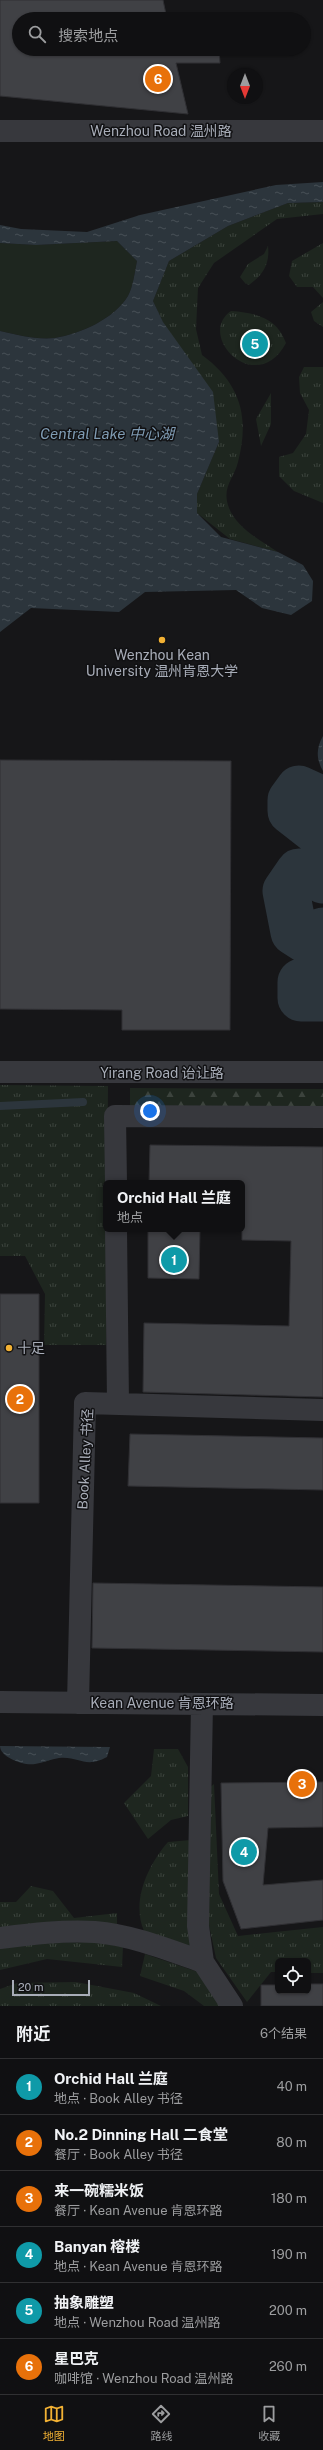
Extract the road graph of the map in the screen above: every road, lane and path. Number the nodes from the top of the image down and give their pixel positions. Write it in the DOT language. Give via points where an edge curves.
graph roads {
  1 [pos="0,131"];
  2 [pos="323,131"];
  3 [pos="0,1072"];
  4 [pos="323,1072"];
  5 [pos="323,1117"];
  6 [pos="116,1180"];
  7 [pos="116,1232"];
  8 [pos="118,1403"];
  9 [pos="323,1410"];
  10 [pos="0,1702"];
  11 [pos="78,1703"];
  12 [pos="202,1704"];
  13 [pos="323,1705"];
  14 [pos="0,1938"];
  15 [pos="203,1962"];
  16 [pos="232,2006"];
  1 -- 2 [label="street, Wenzhou Road 温州路"];
  3 -- 4 [label="street, Yirang Road 诒让路"];
  5 -- 6 [label="street" via="115,1116"];
  7 -- 8 [label="street"];
  8 -- 9 [label="street, Book Alley 书径"];
  8 -- 11 [label="street, Book Alley 书径" via="85,1403"];
  10 -- 11 [label="street, Kean Avenue 肯恩环路"];
  11 -- 12 [label="street, Kean Avenue 肯恩环路"];
  12 -- 13 [label="street, Kean Avenue 肯恩环路"];
  12 -- 15 [label="street" via="198,1926"];
  14 -- 15 [label="street" via="30,1934 95,1932 153,1944"];
  15 -- 16 [label="street"];
}
